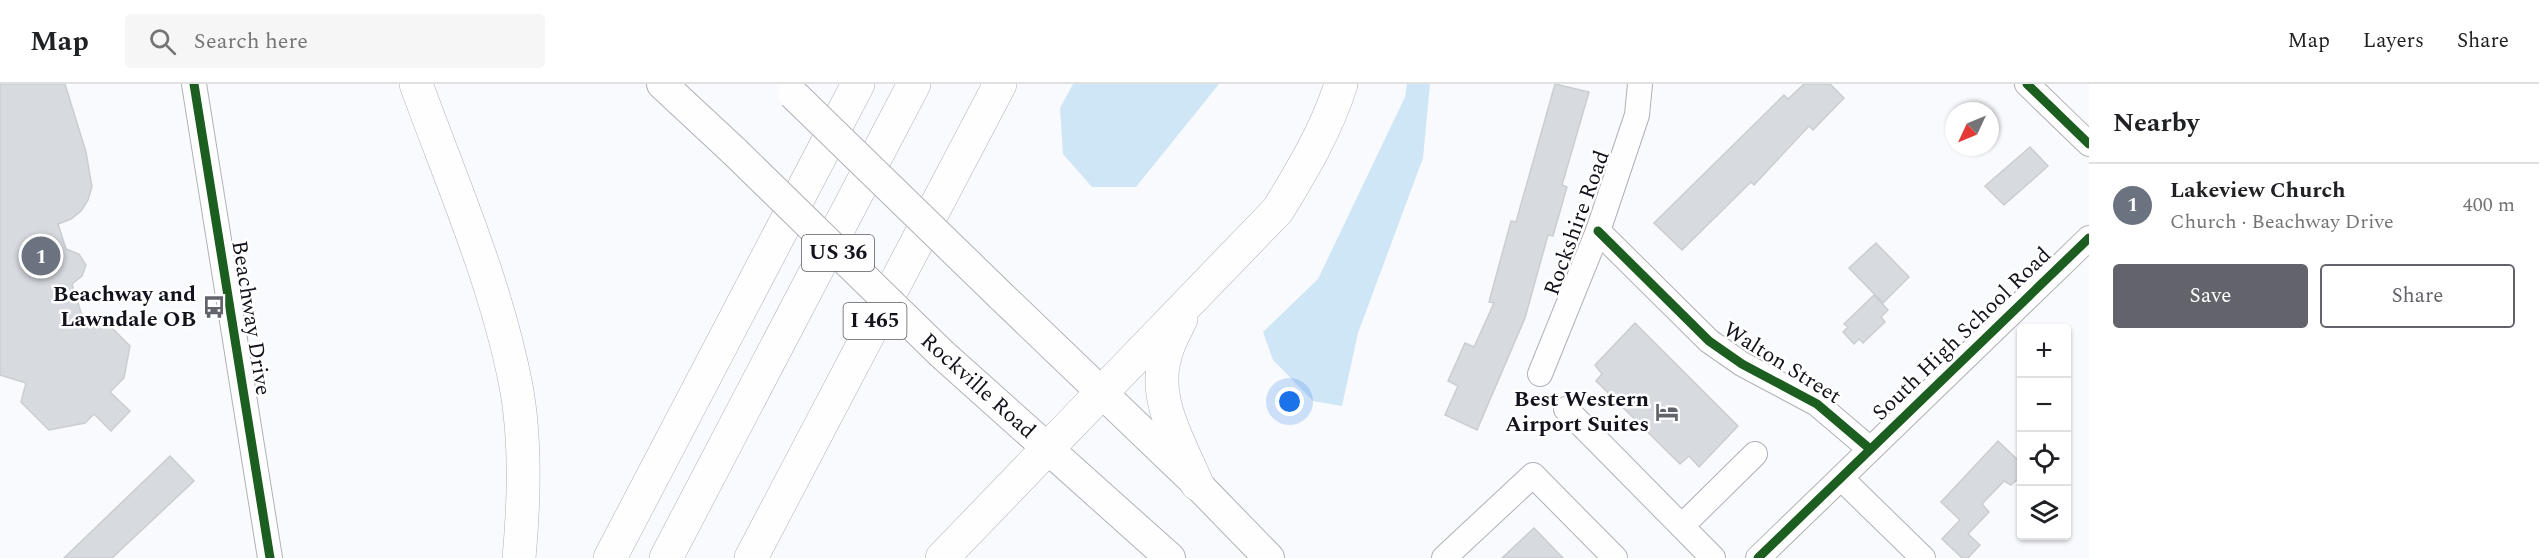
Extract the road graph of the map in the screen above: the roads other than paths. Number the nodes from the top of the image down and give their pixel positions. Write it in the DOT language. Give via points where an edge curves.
graph roads {
  1 [pos="194,84"];
  2 [pos="416,84"];
  3 [pos="662,84"];
  4 [pos="858,84"];
  5 [pos="914,84"];
  6 [pos="1000,84"];
  7 [pos="1341,84"];
  8 [pos="1640,84"];
  9 [pos="2027,84"];
  10 [pos="787,89"];
  11 [pos="2089,144"];
  12 [pos="1598,231"];
  13 [pos="2089,238"];
  14 [pos="1191,298"];
  15 [pos="1540,374"];
  16 [pos="1101,392"];
  17 [pos="1566,409"];
  18 [pos="1046,448"];
  19 [pos="1870,449"];
  20 [pos="1755,454"];
  21 [pos="1841,478"];
  22 [pos="1197,484"];
  23 [pos="1682,526"];
  24 [pos="270,558"];
  25 [pos="519,558"];
  26 [pos="610,558"];
  27 [pos="666,558"];
  28 [pos="751,558"];
  29 [pos="942,558"];
  30 [pos="1170,558"];
  31 [pos="1269,558"];
  32 [pos="1444,558"];
  33 [pos="1615,558"];
  34 [pos="1713,558"];
  35 [pos="1758,558"];
  36 [pos="1923,558"];
  1 -- 24 [label="street, Beachway Drive"];
  2 -- 25 [label="highway" via="499,313 516,388 521,450"];
  3 -- 18 [label="main road, Rockville Road / US 36, bridge" via="942,354"];
  4 -- 26 [label="highway"];
  5 -- 27 [label="highway"];
  6 -- 28 [label="highway, I 465"];
  7 -- 14 [label="highway" via="1334,108 1308,160 1278,210"];
  8 -- 12 [label="street, Rockshire Road" via="1637,115"];
  9 -- 11 [label="street"];
  10 -- 16 [label="main road, bridge"];
  12 -- 15 [label="street, Rockshire Road"];
  12 -- 19 [label="street, Walton Street" via="1709,342 1816,404"];
  13 -- 19 [label="street, South High School Road"];
  14 -- 16 [label="highway"];
  14 -- 22 [label="highway" via="1166,352 1161,386 1167,412"];
  16 -- 18 [label="highway"];
  16 -- 22 [label="main road"];
  17 -- 23 [label="street"];
  18 -- 29 [label="highway"];
  18 -- 30 [label="main road, Rockville Road / US 36"];
  19 -- 21 [label="street, South High School Road"];
  20 -- 23 [label="street"];
  21 -- 35 [label="street, South High School Road"];
  21 -- 36 [label="street"];
  22 -- 31 [label="main road"];
  23 -- 34 [label="street"];
  32 -- 33 [label="street" via="1533,475"];
}
